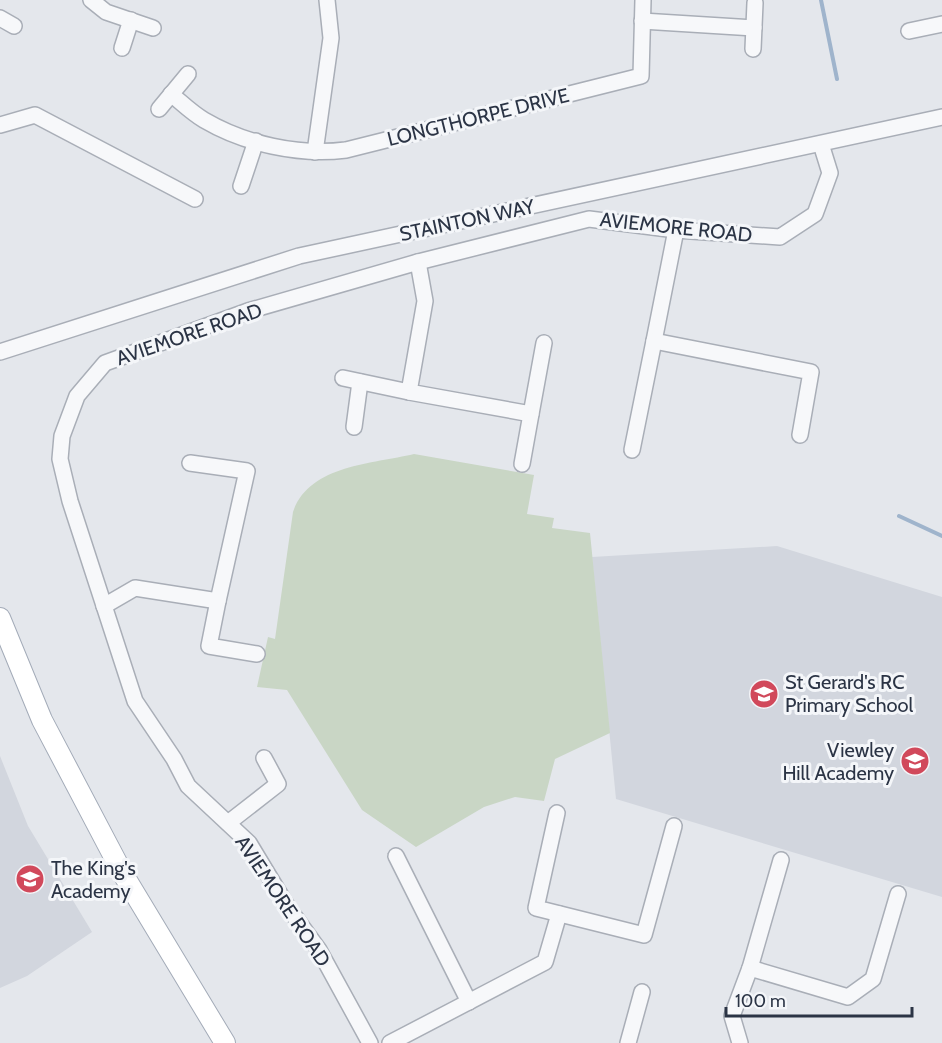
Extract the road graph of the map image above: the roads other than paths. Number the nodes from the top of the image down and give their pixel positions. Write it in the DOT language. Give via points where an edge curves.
graph roads {
  1 [pos="91,0"];
  2 [pos="327,0"];
  3 [pos="643,0"];
  4 [pos="755,3"];
  5 [pos="0,18"];
  6 [pos="131,20"];
  7 [pos="642,21"];
  8 [pos="942,24"];
  9 [pos="14,26"];
  10 [pos="153,28"];
  11 [pos="754,28"];
  12 [pos="909,31"];
  13 [pos="122,48"];
  14 [pos="753,49"];
  15 [pos="188,74"];
  16 [pos="171,94"];
  17 [pos="159,109"];
  18 [pos="942,117"];
  19 [pos="0,125"];
  20 [pos="256,141"];
  21 [pos="821,144"];
  22 [pos="315,152"];
  23 [pos="242,186"];
  24 [pos="195,199"];
  25 [pos="676,230"];
  26 [pos="418,262"];
  27 [pos="654,341"];
  28 [pos="543,343"];
  29 [pos="0,352"];
  30 [pos="343,378"];
  31 [pos="360,382"];
  32 [pos="409,392"];
  33 [pos="531,414"];
  34 [pos="354,427"];
  35 [pos="800,435"];
  36 [pos="632,450"];
  37 [pos="190,463"];
  38 [pos="522,464"];
  39 [pos="218,601"];
  40 [pos="104,606"];
  41 [pos="0,618"];
  42 [pos="257,654"];
  43 [pos="264,758"];
  44 [pos="557,813"];
  45 [pos="228,823"];
  46 [pos="674,826"];
  47 [pos="396,856"];
  48 [pos="781,860"];
  49 [pos="898,894"];
  50 [pos="559,914"];
  51 [pos="750,968"];
  52 [pos="642,992"];
  53 [pos="469,1002"];
  54 [pos="225,1043"];
  55 [pos="370,1043"];
  56 [pos="390,1043"];
  57 [pos="628,1043"];
  58 [pos="740,1043"];
  1 -- 6 [label="street" via="106,12"];
  2 -- 22 [label="street" via="331,38"];
  3 -- 7 [label="street"];
  4 -- 11 [label="street"];
  5 -- 9 [label="street"];
  6 -- 10 [label="street"];
  6 -- 13 [label="street"];
  7 -- 11 [label="street"];
  7 -- 22 [label="street, LONGTHORPE DRIVE" via="641,76 346,150"];
  8 -- 12 [label="street"];
  11 -- 14 [label="street"];
  15 -- 16 [label="street"];
  16 -- 17 [label="street"];
  16 -- 20 [label="street, LONGTHORPE DRIVE" via="202,119"];
  18 -- 21 [label="street, STAINTON WAY"];
  19 -- 24 [label="street" via="34,115"];
  20 -- 22 [label="street, LONGTHORPE DRIVE"];
  20 -- 23 [label="street"];
  21 -- 25 [label="street, AVIEMORE ROAD" via="830,173 815,214 780,237"];
  21 -- 29 [label="street, STAINTON WAY" via="299,256"];
  25 -- 26 [label="street, AVIEMORE ROAD" via="589,219"];
  25 -- 27 [label="street"];
  26 -- 32 [label="street" via="425,301"];
  26 -- 40 [label="street, AVIEMORE ROAD" via="249,311 125,354 105,363 90,379 68,415 60,459"];
  27 -- 35 [label="street" via="811,372"];
  27 -- 36 [label="street"];
  28 -- 33 [label="street"];
  30 -- 31 [label="street"];
  31 -- 32 [label="street"];
  31 -- 34 [label="street"];
  32 -- 33 [label="street"];
  33 -- 38 [label="street"];
  37 -- 39 [label="street" via="247,471"];
  39 -- 40 [label="street" via="135,588"];
  39 -- 42 [label="street" via="209,646"];
  40 -- 45 [label="street, AVIEMORE ROAD" via="135,701 188,786"];
  41 -- 54 [label="main road" via="42,720 123,874"];
  43 -- 45 [label="street" via="278,784"];
  44 -- 50 [label="street" via="536,908"];
  45 -- 55 [label="street, AVIEMORE ROAD" via="249,843 319,950"];
  46 -- 50 [label="street" via="644,935"];
  47 -- 53 [label="street"];
  48 -- 51 [label="street"];
  49 -- 51 [label="street" via="873,979 848,997"];
  50 -- 53 [label="street" via="545,962"];
  51 -- 58 [label="street" via="732,1016"];
  52 -- 57 [label="street"];
  53 -- 56 [label="street"];
}
